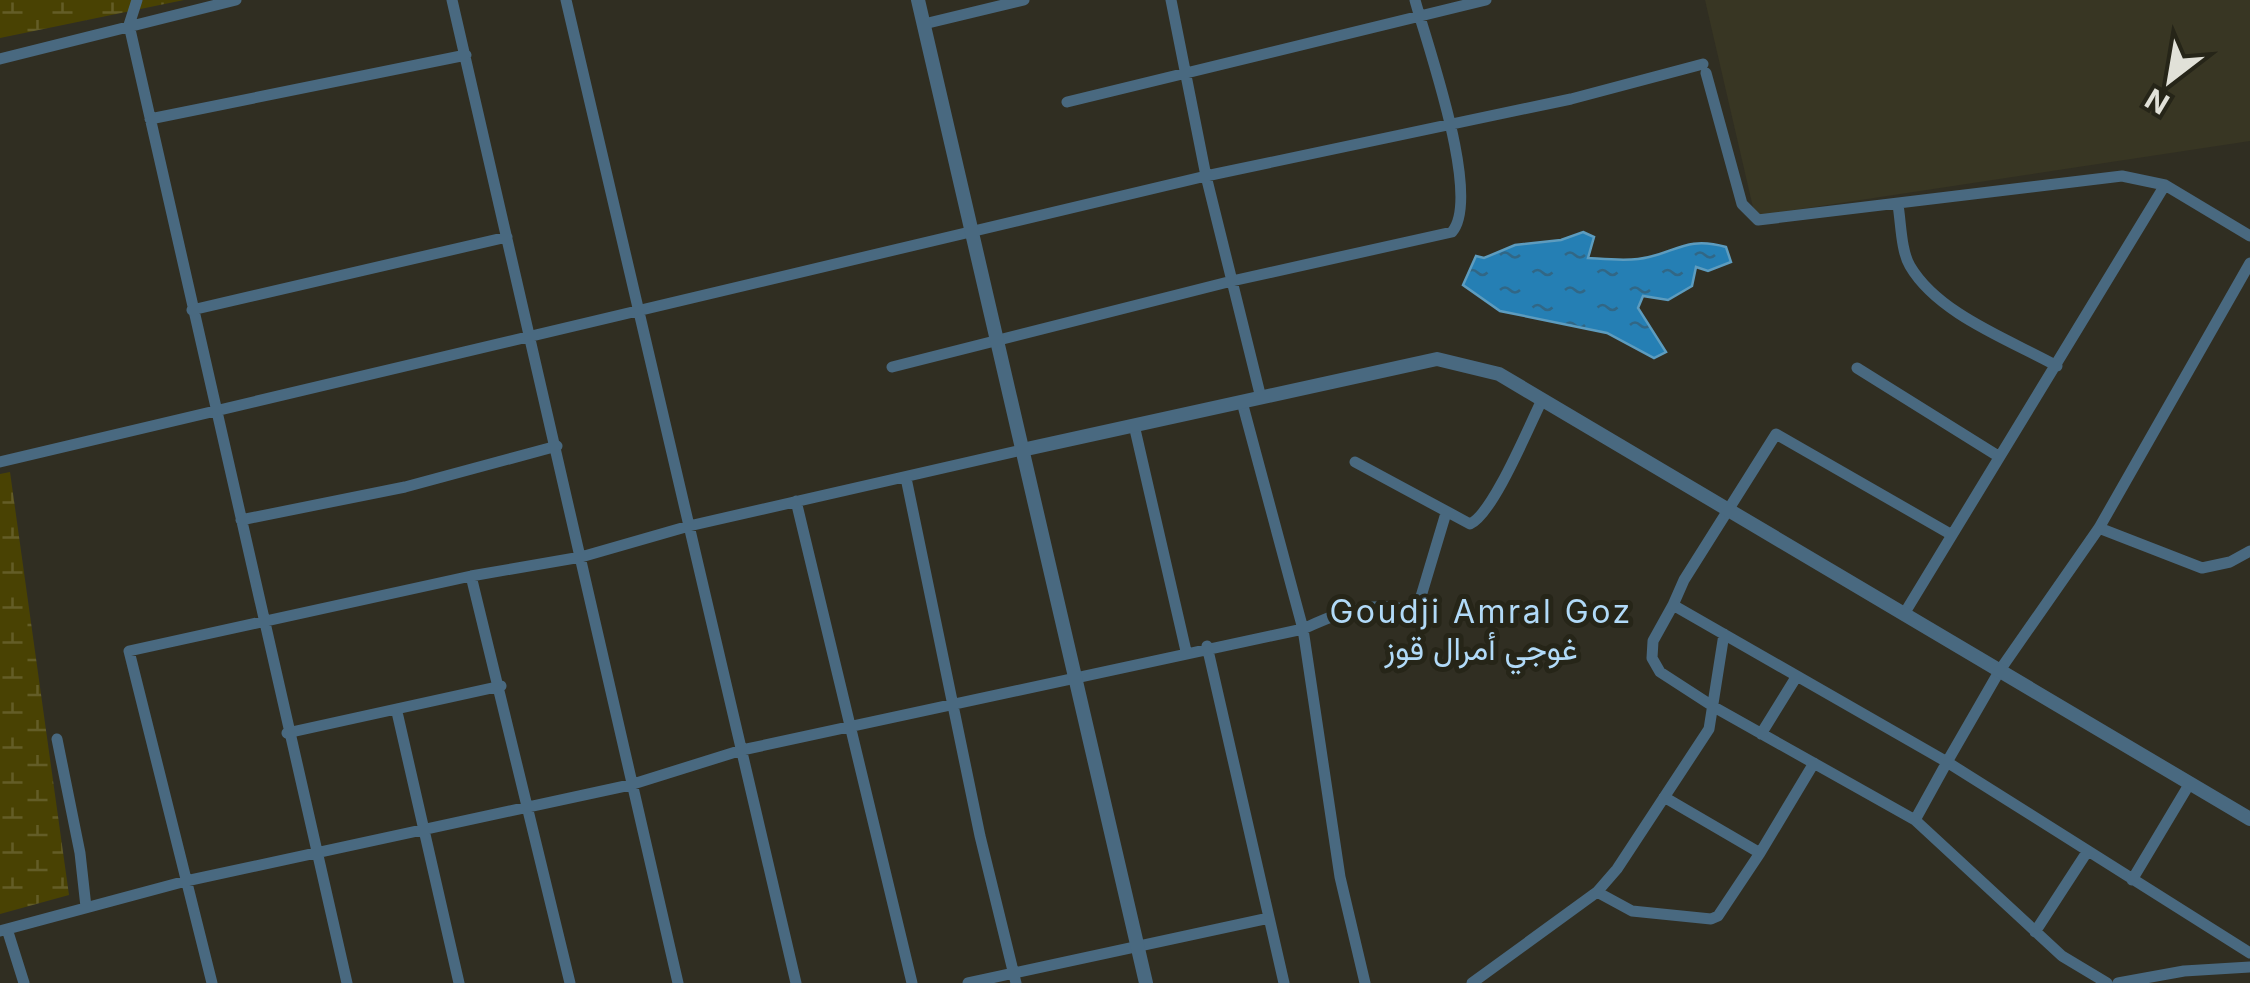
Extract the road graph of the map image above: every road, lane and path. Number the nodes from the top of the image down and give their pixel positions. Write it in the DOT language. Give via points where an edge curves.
graph roads {
  1 [pos="138,0"];
  2 [pos="236,0"];
  3 [pos="452,0"];
  4 [pos="566,0"];
  5 [pos="918,0"];
  6 [pos="1024,0"];
  7 [pos="1171,0"];
  8 [pos="1415,0"];
  9 [pos="1486,0"];
  10 [pos="1419,16"];
  11 [pos="924,24"];
  12 [pos="129,25"];
  13 [pos="466,56"];
  14 [pos="0,59"];
  15 [pos="1186,71"];
  16 [pos="1066,102"];
  17 [pos="150,119"];
  18 [pos="1448,122"];
  19 [pos="1206,176"];
  20 [pos="2165,184"];
  21 [pos="1898,205"];
  22 [pos="972,234"];
  23 [pos="2250,236"];
  24 [pos="507,237"];
  25 [pos="2250,263"];
  26 [pos="1232,281"];
  27 [pos="192,310"];
  28 [pos="642,311"];
  29 [pos="532,337"];
  30 [pos="995,341"];
  31 [pos="2057,366"];
  32 [pos="892,367"];
  33 [pos="1857,368"];
  34 [pos="1261,398"];
  35 [pos="1542,400"];
  36 [pos="1242,402"];
  37 [pos="216,411"];
  38 [pos="1134,425"];
  39 [pos="557,446"];
  40 [pos="1022,450"];
  41 [pos="1998,456"];
  42 [pos="0,462"];
  43 [pos="1355,462"];
  44 [pos="906,478"];
  45 [pos="796,501"];
  46 [pos="1728,510"];
  47 [pos="1446,513"];
  48 [pos="241,520"];
  49 [pos="689,526"];
  50 [pos="2099,528"];
  51 [pos="1952,535"];
  52 [pos="2250,550"];
  53 [pos="581,557"];
  54 [pos="471,576"];
  55 [pos="1673,605"];
  56 [pos="1904,614"];
  57 [pos="262,623"];
  58 [pos="1303,628"];
  59 [pos="1724,634"];
  60 [pos="1207,646"];
  61 [pos="1186,651"];
  62 [pos="2000,670"];
  63 [pos="1075,674"];
  64 [pos="1794,679"];
  65 [pos="501,686"];
  66 [pos="954,702"];
  67 [pos="1714,707"];
  68 [pos="397,712"];
  69 [pos="848,727"];
  70 [pos="287,733"];
  71 [pos="1760,734"];
  72 [pos="58,739"];
  73 [pos="742,750"];
  74 [pos="1947,762"];
  75 [pos="1814,764"];
  76 [pos="2190,783"];
  77 [pos="630,784"];
  78 [pos="1664,798"];
  79 [pos="530,808"];
  80 [pos="2250,818"];
  81 [pos="1915,820"];
  82 [pos="426,832"];
  83 [pos="317,852"];
  84 [pos="2087,852"];
  85 [pos="1760,853"];
  86 [pos="2132,880"];
  87 [pos="186,881"];
  88 [pos="1597,892"];
  89 [pos="86,907"];
  90 [pos="1270,918"];
  91 [pos="3,930"];
  92 [pos="2035,932"];
  93 [pos="1138,949"];
  94 [pos="2250,954"];
  95 [pos="2250,967"];
  96 [pos="1015,978"];
  97 [pos="24,983"];
  98 [pos="212,983"];
  99 [pos="347,983"];
  100 [pos="459,983"];
  101 [pos="570,983"];
  102 [pos="678,983"];
  103 [pos="796,983"];
  104 [pos="912,983"];
  105 [pos="968,983"];
  106 [pos="1146,983"];
  107 [pos="1284,983"];
  108 [pos="1366,983"];
  109 [pos="1472,983"];
  110 [pos="2107,983"];
  111 [pos="2118,983"];
  1 -- 12 [label="street"];
  2 -- 12 [label="street"];
  3 -- 13 [label="street"];
  4 -- 28 [label="street"];
  5 -- 11 [label="street"];
  6 -- 11 [label="street"];
  7 -- 15 [label="street"];
  8 -- 10 [label="street"];
  9 -- 10 [label="street"];
  10 -- 15 [label="street"];
  10 -- 18 [label="street"];
  11 -- 22 [label="street"];
  12 -- 14 [label="street"];
  12 -- 17 [label="street"];
  13 -- 17 [label="street"];
  13 -- 24 [label="street"];
  15 -- 16 [label="street"];
  15 -- 19 [label="street"];
  17 -- 27 [label="street"];
  18 -- 19 [label="street"];
  18 -- 21 [label="street" via="1705,68 1750,216 1767,220"];
  18 -- 26 [label="street" via="1461,183 1459,223 1452,232"];
  19 -- 22 [label="street"];
  19 -- 26 [label="street"];
  20 -- 21 [label="street" via="2122,176"];
  20 -- 23 [label="street"];
  20 -- 31 [label="street"];
  21 -- 31 [label="street" via="1908,264 1921,280 1968,318"];
  22 -- 28 [label="street"];
  22 -- 30 [label="street"];
  24 -- 27 [label="street"];
  24 -- 29 [label="street"];
  25 -- 50 [label="street"];
  26 -- 30 [label="street"];
  26 -- 34 [label="street"];
  27 -- 37 [label="street"];
  28 -- 29 [label="street"];
  28 -- 49 [label="street"];
  29 -- 37 [label="street"];
  29 -- 39 [label="street"];
  30 -- 32 [label="street"];
  30 -- 40 [label="street"];
  31 -- 41 [label="street"];
  33 -- 41 [label="street"];
  34 -- 35 [label="street" via="1437,359 1499,374"];
  34 -- 36 [label="street"];
  35 -- 46 [label="street"];
  35 -- 47 [label="street" via="1477,521"];
  36 -- 38 [label="street"];
  36 -- 58 [label="street"];
  37 -- 42 [label="street"];
  37 -- 48 [label="street"];
  38 -- 40 [label="street"];
  38 -- 61 [label="street"];
  39 -- 48 [label="street" via="406,487"];
  39 -- 53 [label="street"];
  40 -- 44 [label="street"];
  40 -- 63 [label="street"];
  41 -- 51 [label="street"];
  43 -- 47 [label="street"];
  44 -- 45 [label="street"];
  44 -- 66 [label="street"];
  45 -- 49 [label="street"];
  45 -- 69 [label="street"];
  46 -- 51 [label="street" via="1776,434"];
  46 -- 55 [label="street"];
  46 -- 56 [label="street"];
  47 -- 58 [label="street" via="1420,604 1366,607"];
  48 -- 57 [label="street"];
  49 -- 53 [label="street"];
  49 -- 73 [label="street"];
  50 -- 52 [label="street" via="2202,568"];
  50 -- 62 [label="street"];
  51 -- 56 [label="street"];
  53 -- 54 [label="street"];
  53 -- 77 [label="street"];
  54 -- 57 [label="street"];
  54 -- 65 [label="street"];
  55 -- 59 [label="street"];
  55 -- 67 [label="street" via="1653,641 1652,658 1660,672"];
  56 -- 62 [label="street"];
  57 -- 70 [label="street"];
  57 -- 87 [label="street" via="129,652"];
  58 -- 60 [label="street"];
  58 -- 108 [label="street" via="1340,877"];
  59 -- 64 [label="street"];
  59 -- 67 [label="street"];
  60 -- 61 [label="street"];
  60 -- 90 [label="street"];
  61 -- 63 [label="street"];
  62 -- 74 [label="street"];
  62 -- 76 [label="street"];
  63 -- 66 [label="street"];
  63 -- 93 [label="street"];
  64 -- 71 [label="street"];
  64 -- 74 [label="street"];
  65 -- 68 [label="street"];
  65 -- 79 [label="street"];
  66 -- 69 [label="street"];
  66 -- 96 [label="street"];
  67 -- 71 [label="street"];
  67 -- 78 [label="street" via="1709,729"];
  68 -- 70 [label="street"];
  68 -- 82 [label="street"];
  69 -- 73 [label="street"];
  69 -- 104 [label="street"];
  70 -- 83 [label="street"];
  71 -- 75 [label="street"];
  72 -- 89 [label="street"];
  73 -- 77 [label="street"];
  73 -- 103 [label="street"];
  74 -- 81 [label="street"];
  74 -- 84 [label="street"];
  75 -- 81 [label="street"];
  75 -- 85 [label="street"];
  76 -- 80 [label="street"];
  76 -- 86 [label="street"];
  77 -- 79 [label="street"];
  77 -- 102 [label="street"];
  78 -- 85 [label="street"];
  78 -- 88 [label="street"];
  79 -- 82 [label="street"];
  79 -- 101 [label="street"];
  81 -- 92 [label="street"];
  82 -- 83 [label="street"];
  82 -- 100 [label="street"];
  83 -- 87 [label="street"];
  83 -- 99 [label="street"];
  84 -- 86 [label="street"];
  84 -- 92 [label="street"];
  85 -- 88 [label="street" via="1711,918 1632,911"];
  86 -- 94 [label="street"];
  87 -- 89 [label="street"];
  87 -- 98 [label="street"];
  88 -- 109 [label="street"];
  89 -- 91 [label="street"];
  90 -- 93 [label="street"];
  90 -- 107 [label="street"];
  91 -- 97 [label="street"];
  92 -- 110 [label="street"];
  93 -- 96 [label="street"];
  93 -- 106 [label="street"];
  95 -- 111 [label="street"];
  96 -- 105 [label="street"];
}
